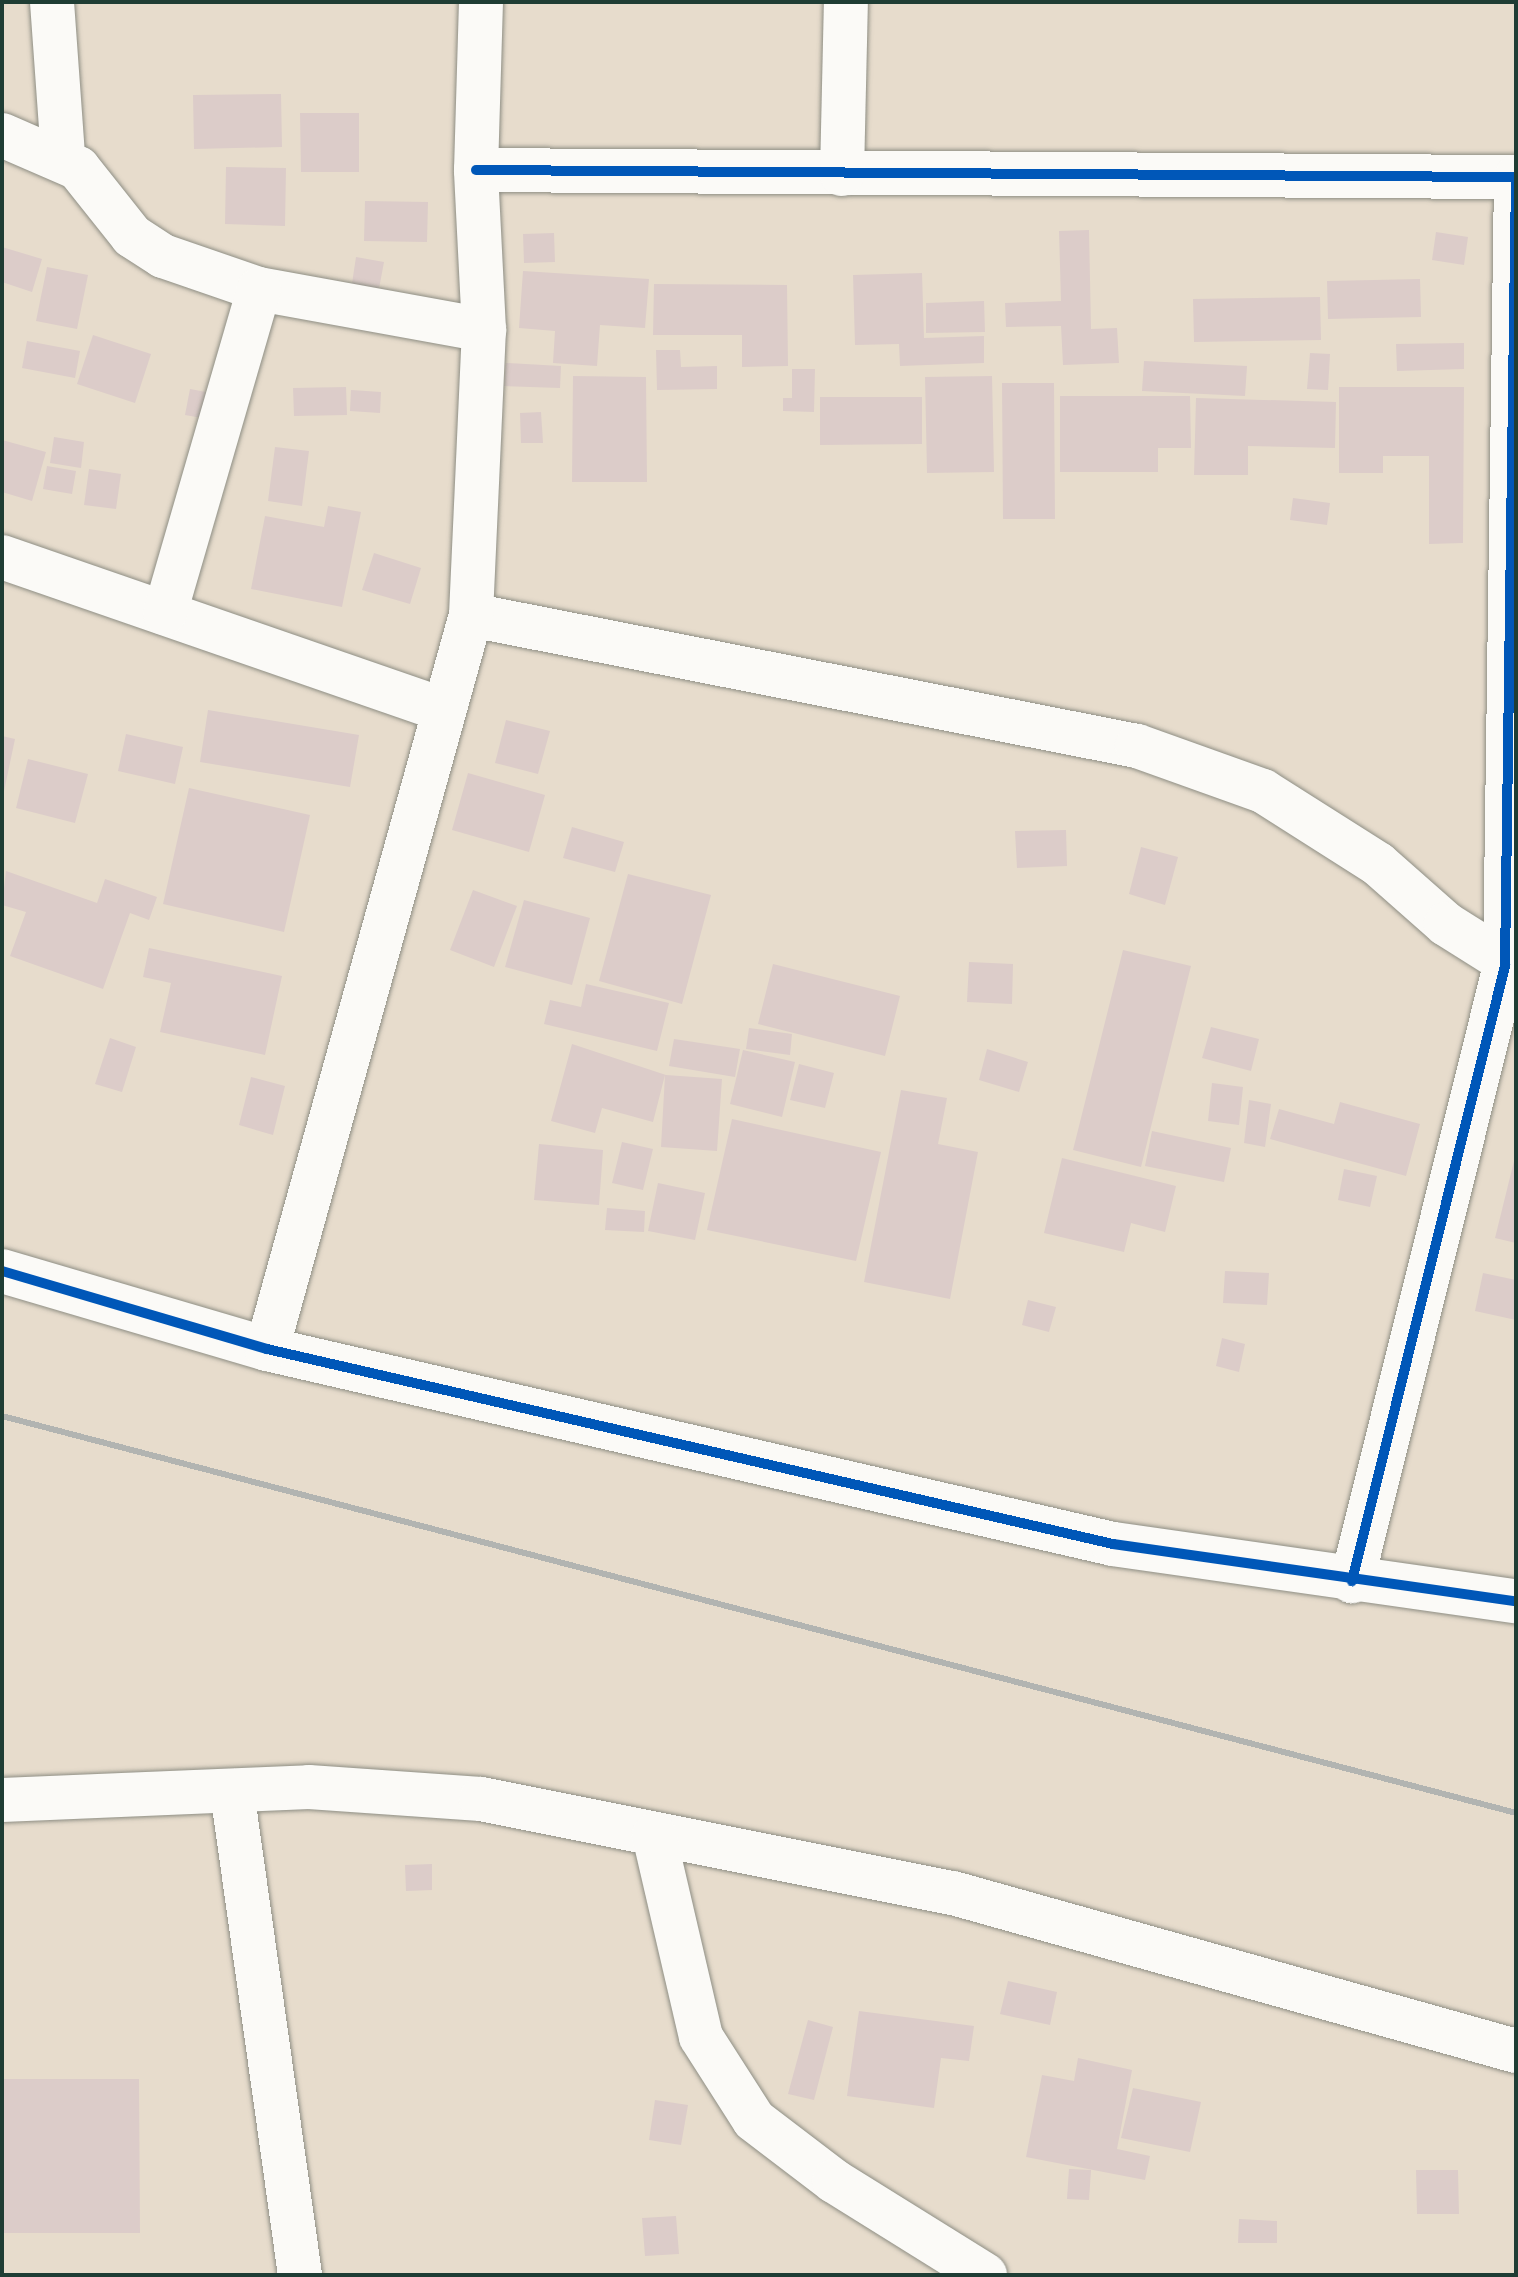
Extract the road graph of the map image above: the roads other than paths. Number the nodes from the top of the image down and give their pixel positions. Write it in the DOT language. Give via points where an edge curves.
graph roads {
  1 [pos="52,2"];
  2 [pos="481,2"];
  3 [pos="846,2"];
  4 [pos="2,135"];
  5 [pos="63,157"];
  6 [pos="476,170"];
  7 [pos="842,174"];
  8 [pos="259,289"];
  9 [pos="484,330"];
  10 [pos="2,557"];
  11 [pos="165,613"];
  12 [pos="471,615"];
  13 [pos="441,709"];
  14 [pos="1510,967"];
  15 [pos="2,1271"];
  16 [pos="267,1349"];
  17 [pos="1352,1581"];
  18 [pos="1516,1601"];
  19 [pos="232,1791"];
  20 [pos="2,1800"];
  21 [pos="654,1835"];
  22 [pos="1516,2051"];
  23 [pos="300,2275"];
  24 [pos="985,2275"];
  1 -- 5 [label="street"];
  2 -- 6 [label="street"];
  3 -- 7 [label="street"];
  4 -- 5 [label="street"];
  5 -- 8 [label="street" via="132,236 163,256"];
  6 -- 7 [label="street"];
  6 -- 9 [label="street"];
  7 -- 14 [label="street" via="1516,177"];
  8 -- 9 [label="street"];
  8 -- 11 [label="street"];
  9 -- 12 [label="street"];
  10 -- 11 [label="street"];
  11 -- 13 [label="street"];
  12 -- 13 [label="street"];
  12 -- 14 [label="street" via="1137,746 1263,791 1378,864"];
  13 -- 16 [label="street"];
  14 -- 17 [label="street"];
  15 -- 16 [label="street"];
  16 -- 17 [label="street" via="1113,1544"];
  17 -- 18 [label="street"];
  19 -- 20 [label="street"];
  19 -- 21 [label="street" via="309,1787 481,1799"];
  19 -- 23 [label="street"];
  21 -- 22 [label="street" via="953,1893"];
  21 -- 24 [label="street" via="701,2037 754,2120 834,2181"];
}
